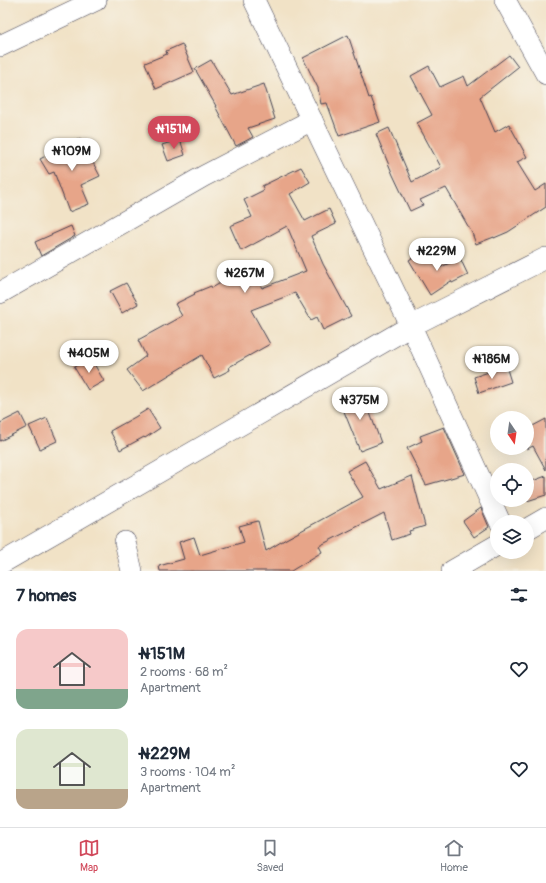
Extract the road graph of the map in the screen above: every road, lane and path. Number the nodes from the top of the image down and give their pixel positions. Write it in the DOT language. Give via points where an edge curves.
graph roads {
  1 [pos="96,0"];
  2 [pos="254,0"];
  3 [pos="505,0"];
  4 [pos="0,46"];
  5 [pos="546,74"];
  6 [pos="312,120"];
  7 [pos="546,258"];
  8 [pos="0,293"];
  9 [pos="411,326"];
  10 [pos="497,515"];
  11 [pos="546,518"];
  12 [pos="534,525"];
  13 [pos="125,542"];
  14 [pos="490,550"];
  15 [pos="0,564"];
  16 [pos="132,571"];
  17 [pos="452,571"];
  1 -- 4 [label="street"];
  2 -- 6 [label="street"];
  3 -- 5 [label="street"];
  6 -- 8 [label="street" via="204,176"];
  6 -- 9 [label="street"];
  7 -- 9 [label="street"];
  9 -- 10 [label="street"];
  9 -- 15 [label="street"];
  11 -- 12 [label="street"];
  13 -- 16 [label="street"];
  14 -- 17 [label="street"];
}
